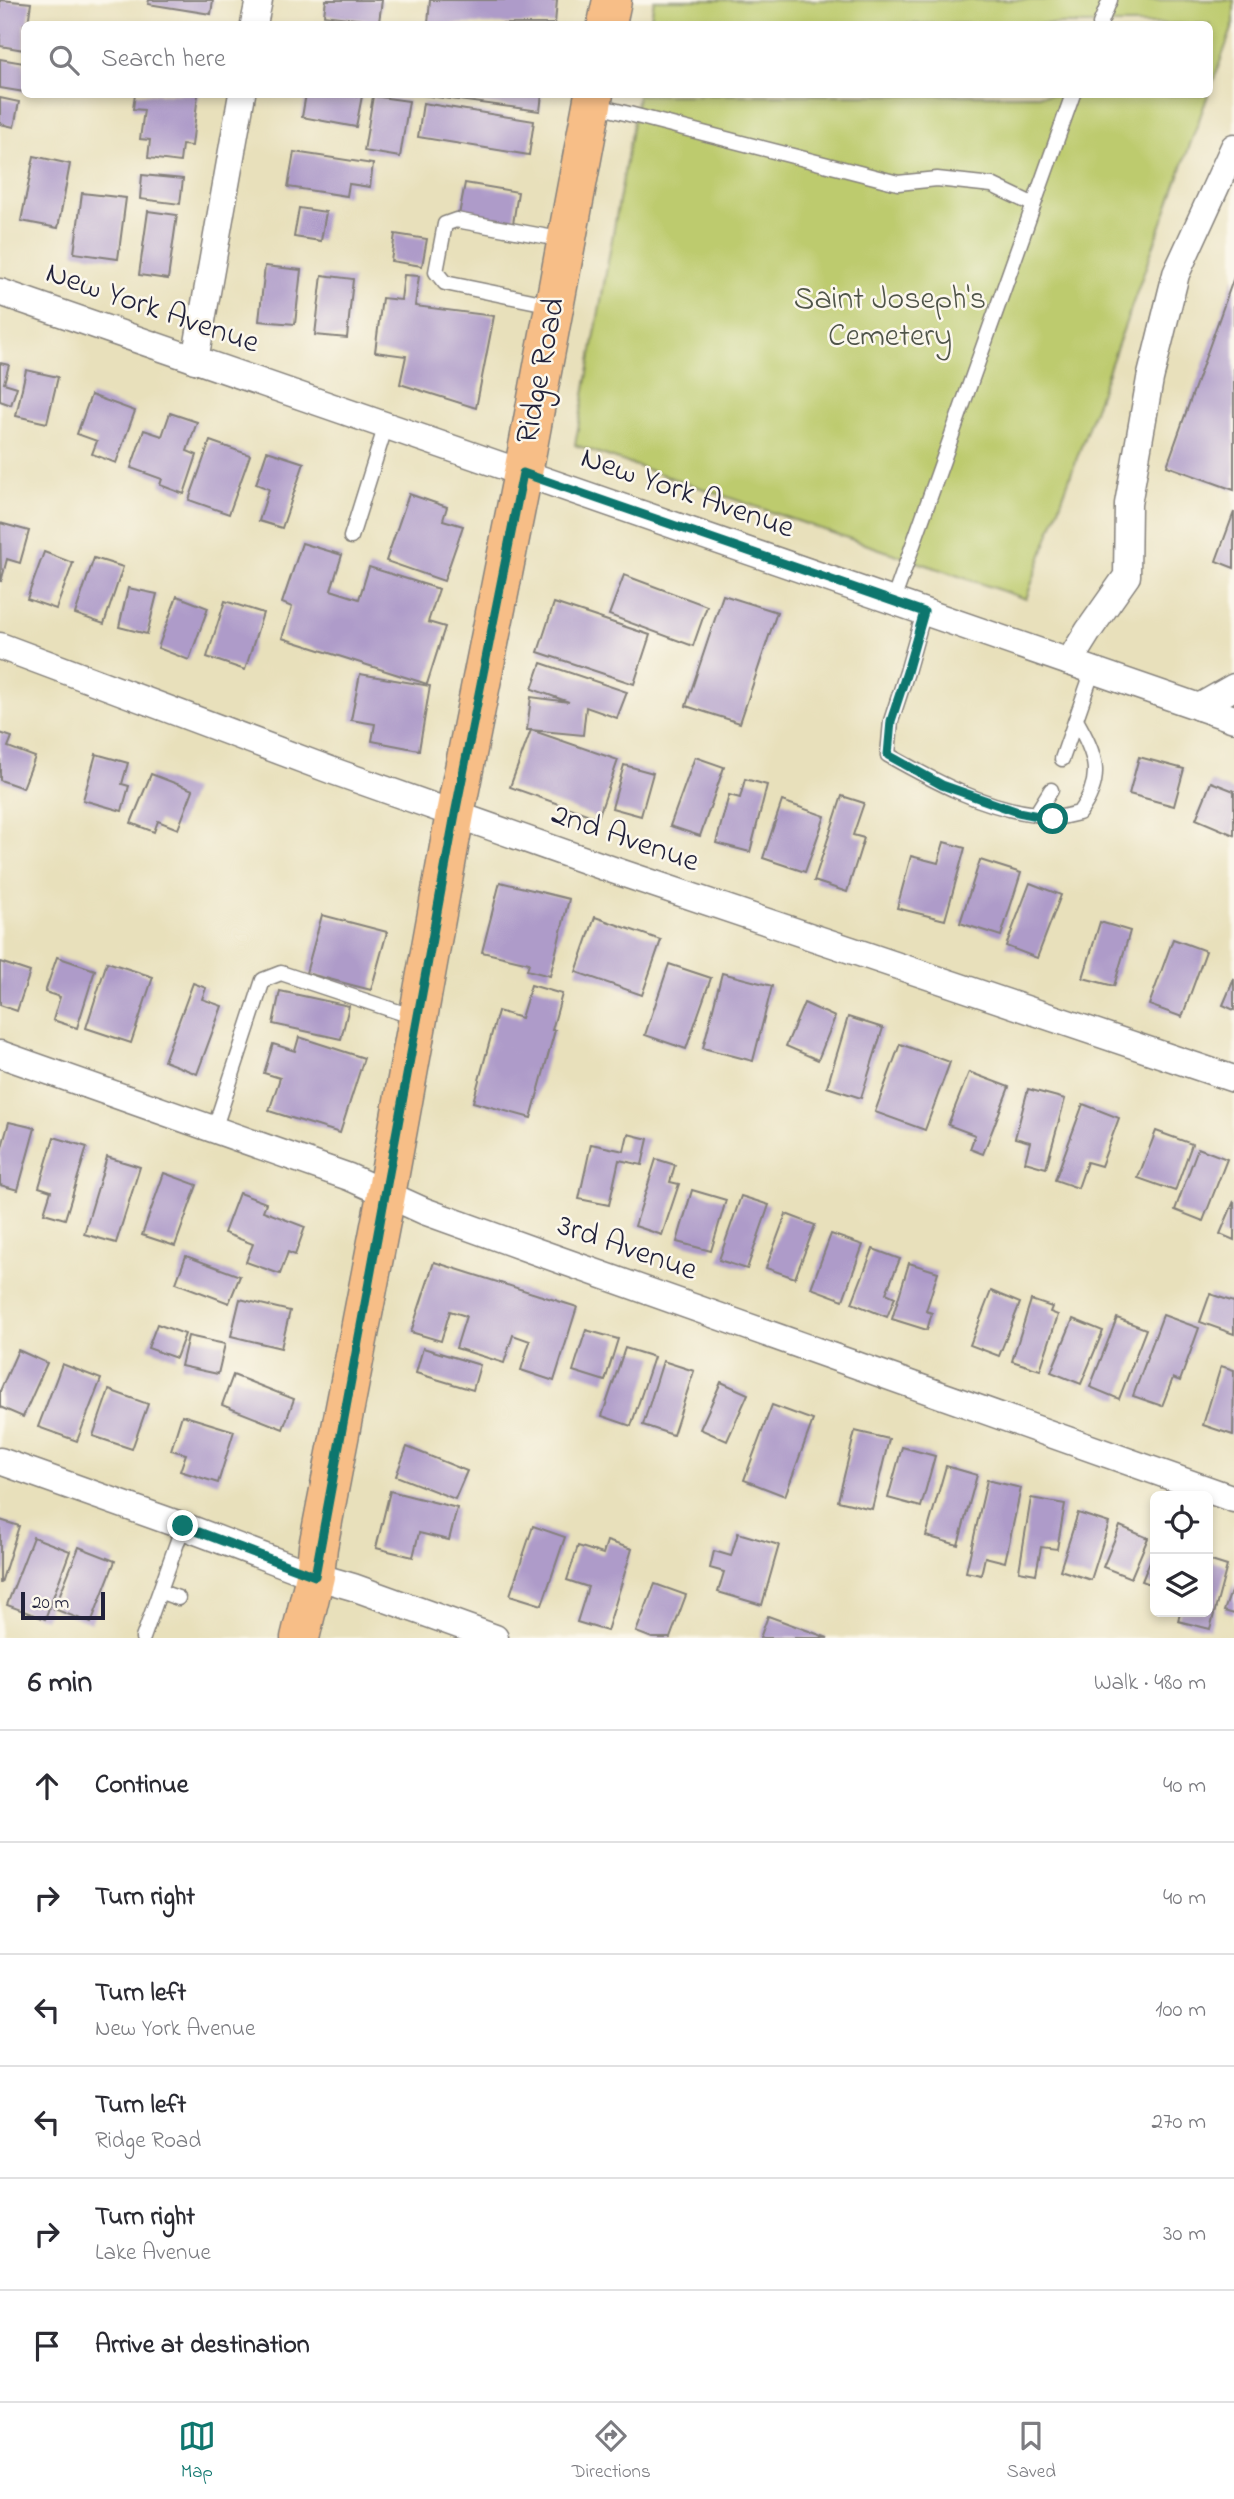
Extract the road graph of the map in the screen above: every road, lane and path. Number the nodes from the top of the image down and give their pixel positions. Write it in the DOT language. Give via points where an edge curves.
graph roads {
  1 [pos="259,0"];
  2 [pos="612,0"];
  3 [pos="1110,0"];
  4 [pos="255,21"];
  5 [pos="608,21"];
  6 [pos="1101,21"];
  7 [pos="241,98"];
  8 [pos="1072,98"];
  9 [pos="593,100"];
  10 [pos="1234,147"];
  11 [pos="1032,204"];
  12 [pos="566,240"];
  13 [pos="0,292"];
  14 [pos="554,305"];
  15 [pos="195,360"];
  16 [pos="386,425"];
  17 [pos="523,473"];
  18 [pos="351,537"];
  19 [pos="893,601"];
  20 [pos="924,612"];
  21 [pos="0,646"];
  22 [pos="1081,666"];
  23 [pos="1234,687"];
  24 [pos="1199,707"];
  25 [pos="1234,719"];
  26 [pos="1076,720"];
  27 [pos="1062,759"];
  28 [pos="1051,790"];
  29 [pos="455,814"];
  30 [pos="1037,814"];
  31 [pos="419,1018"];
  32 [pos="0,1054"];
  33 [pos="1234,1079"];
  34 [pos="214,1130"];
  35 [pos="386,1195"];
  36 [pos="0,1461"];
  37 [pos="1234,1499"];
  38 [pos="183,1526"];
  39 [pos="315,1576"];
  40 [pos="161,1592"];
  41 [pos="178,1598"];
  42 [pos="143,1638"];
  43 [pos="300,1638"];
  44 [pos="495,1638"];
  1 -- 4 [label="street"];
  2 -- 5 [label="main road"];
  3 -- 6 [label="lane"];
  7 -- 15 [label="street"];
  8 -- 11 [label="lane"];
  9 -- 11 [label="lane" via="898,183 937,179 992,185"];
  9 -- 12 [label="main road, Ridge Road"];
  10 -- 22 [label="street" via="1172,287 1130,492 1127,576 1089,630"];
  11 -- 19 [label="lane"];
  12 -- 14 [label="main road, Ridge Road"];
  12 -- 14 [label="lane" via="456,220 446,224 436,272 445,283"];
  13 -- 15 [label="street, New York Avenue"];
  14 -- 17 [label="main road, Ridge Road"];
  15 -- 16 [label="street, New York Avenue"];
  16 -- 17 [label="street, New York Avenue"];
  16 -- 18 [label="lane"];
  17 -- 19 [label="street, New York Avenue"];
  17 -- 29 [label="main road, Ridge Road"];
  19 -- 20 [label="street, New York Avenue"];
  20 -- 22 [label="street, New York Avenue"];
  20 -- 30 [label="lane" via="891,721 888,755 942,785 1018,812"];
  21 -- 29 [label="street, 2nd Avenue"];
  22 -- 24 [label="street, New York Avenue"];
  22 -- 26 [label="lane"];
  23 -- 24 [label="street"];
  24 -- 25 [label="street, New York Avenue"];
  26 -- 27 [label="lane"];
  26 -- 30 [label="lane" via="1095,758 1091,797 1079,813 1053,819"];
  28 -- 30 [label="lane"];
  29 -- 31 [label="main road, Ridge Road"];
  29 -- 33 [label="street, 2nd Avenue"];
  31 -- 34 [label="lane" via="281,972 263,980"];
  31 -- 35 [label="main road, Ridge Road"];
  32 -- 34 [label="street, 3rd Avenue"];
  34 -- 35 [label="street, 3rd Avenue" via="349,1177"];
  35 -- 37 [label="street, 3rd Avenue"];
  35 -- 39 [label="main road, Ridge Road"];
  36 -- 38 [label="street"];
  38 -- 39 [label="street"];
  38 -- 40 [label="lane"];
  39 -- 43 [label="main road, Ridge Road"];
  39 -- 44 [label="street"];
  40 -- 41 [label="lane"];
  40 -- 42 [label="lane"];
}
